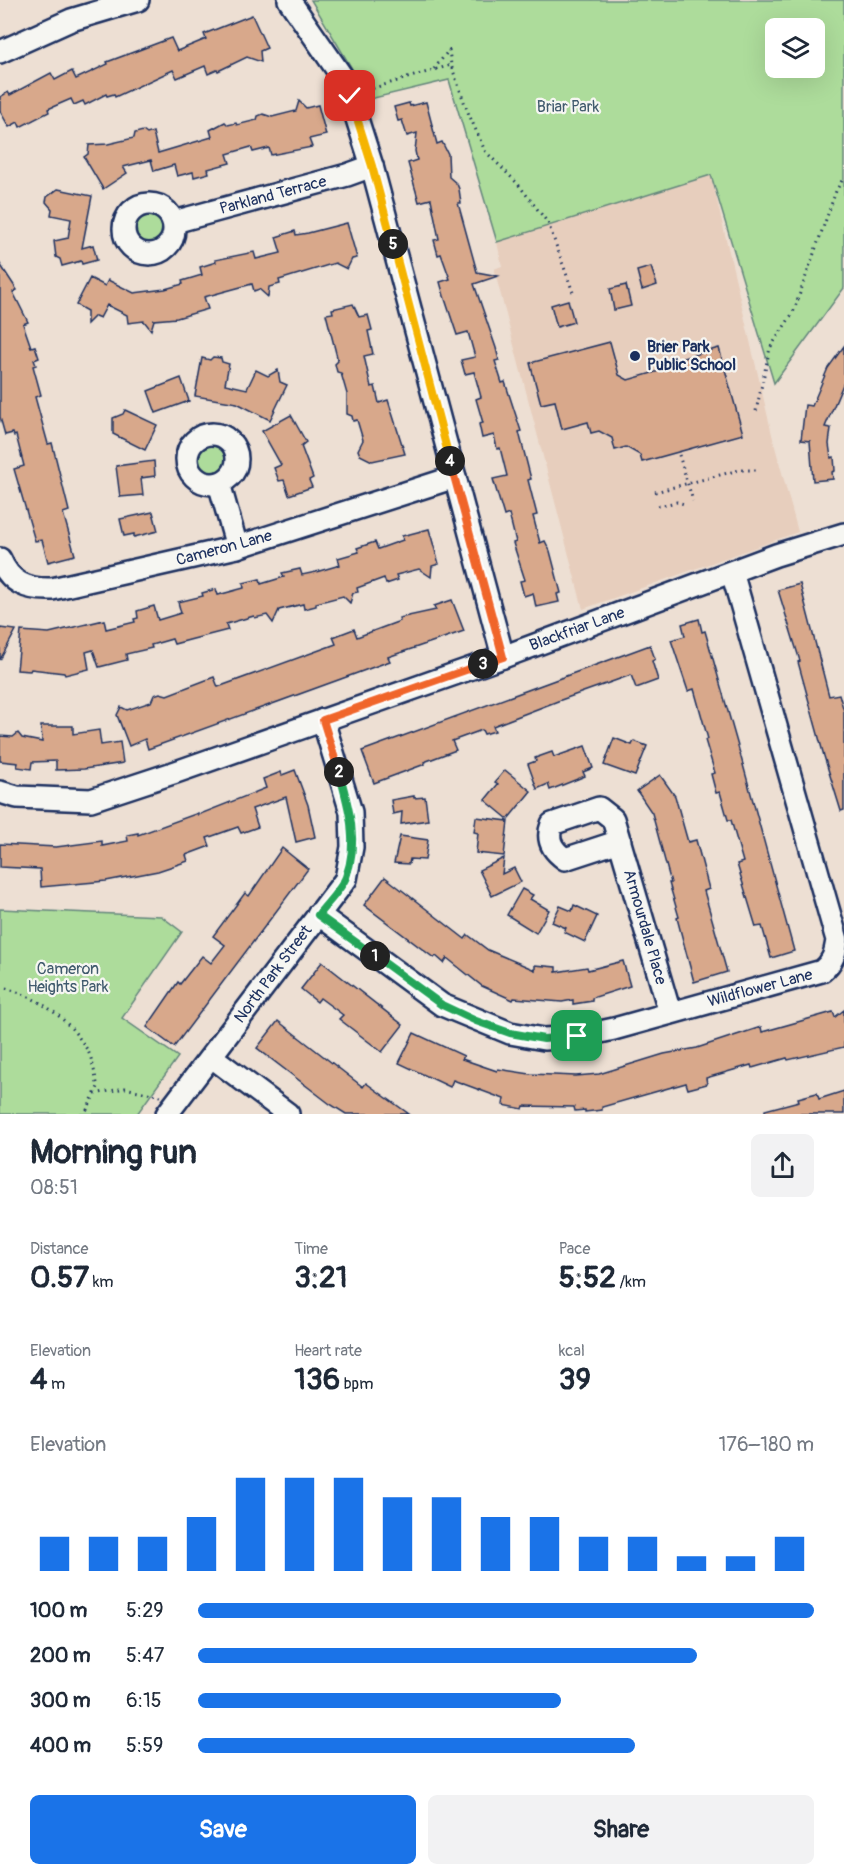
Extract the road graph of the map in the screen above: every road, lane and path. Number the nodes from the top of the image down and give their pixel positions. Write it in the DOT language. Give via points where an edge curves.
graph roads {
  1 [pos="138,0"];
  2 [pos="289,0"];
  3 [pos="0,52"];
  4 [pos="451,65"];
  5 [pos="432,70"];
  6 [pos="350,96"];
  7 [pos="372,166"];
  8 [pos="844,177"];
  9 [pos="174,222"];
  10 [pos="574,295"];
  11 [pos="756,411"];
  12 [pos="679,455"];
  13 [pos="757,470"];
  14 [pos="455,477"];
  15 [pos="219,483"];
  16 [pos="687,483"];
  17 [pos="655,492"];
  18 [pos="693,501"];
  19 [pos="684,504"];
  20 [pos="658,506"];
  21 [pos="844,534"];
  22 [pos="237,547"];
  23 [pos="0,560"];
  24 [pos="732,572"];
  25 [pos="503,657"];
  26 [pos="323,720"];
  27 [pos="0,792"];
  28 [pos="620,840"];
  29 [pos="318,915"];
  30 [pos="0,986"];
  31 [pos="670,1013"];
  32 [pos="212,1057"];
  33 [pos="95,1094"];
  34 [pos="172,1108"];
  35 [pos="85,1114"];
  36 [pos="288,1114"];
  1 -- 3 [label="street" via="71,20"];
  2 -- 6 [label="street" via="345,81"];
  4 -- 5 [label="path"];
  4 -- 5 [label="path" via="449,50"];
  4 -- 10 [label="path" via="485,151 518,184 548,223"];
  5 -- 6 [label="path"];
  6 -- 7 [label="street"];
  7 -- 9 [label="street, Parkland Terrace"];
  7 -- 14 [label="street"];
  8 -- 11 [label="path" via="793,313 770,348"];
  12 -- 16 [label="path"];
  13 -- 16 [label="path" via="739,470"];
  14 -- 22 [label="street, Cameron Lane"];
  14 -- 25 [label="street"];
  15 -- 22 [label="street"];
  16 -- 17 [label="path"];
  16 -- 18 [label="path"];
  19 -- 20 [label="path"];
  21 -- 24 [label="street, Blackfriar Lane"];
  22 -- 23 [label="street, Cameron Lane" via="52,589 24,586 12,578"];
  24 -- 25 [label="street, Blackfriar Lane"];
  24 -- 31 [label="street, Wildflower Lane" via="837,940 836,953 822,971"];
  25 -- 26 [label="street, Blackfriar Lane"];
  26 -- 27 [label="street, Blackfriar Lane" via="91,800 17,797"];
  26 -- 29 [label="street, North Park Street" via="351,812 352,847 346,879"];
  28 -- 31 [label="street, Armourdale Place"];
  29 -- 31 [label="street, Wildflower Lane" via="442,1005 510,1033 544,1039 577,1036"];
  29 -- 32 [label="street, North Park Street"];
  30 -- 33 [label="path" via="24,993 57,1012 89,1052 98,1087"];
  32 -- 34 [label="street, North Park Street"];
  32 -- 36 [label="street"];
  33 -- 34 [label="path" via="125,1088 145,1091"];
  33 -- 35 [label="path"];
}
